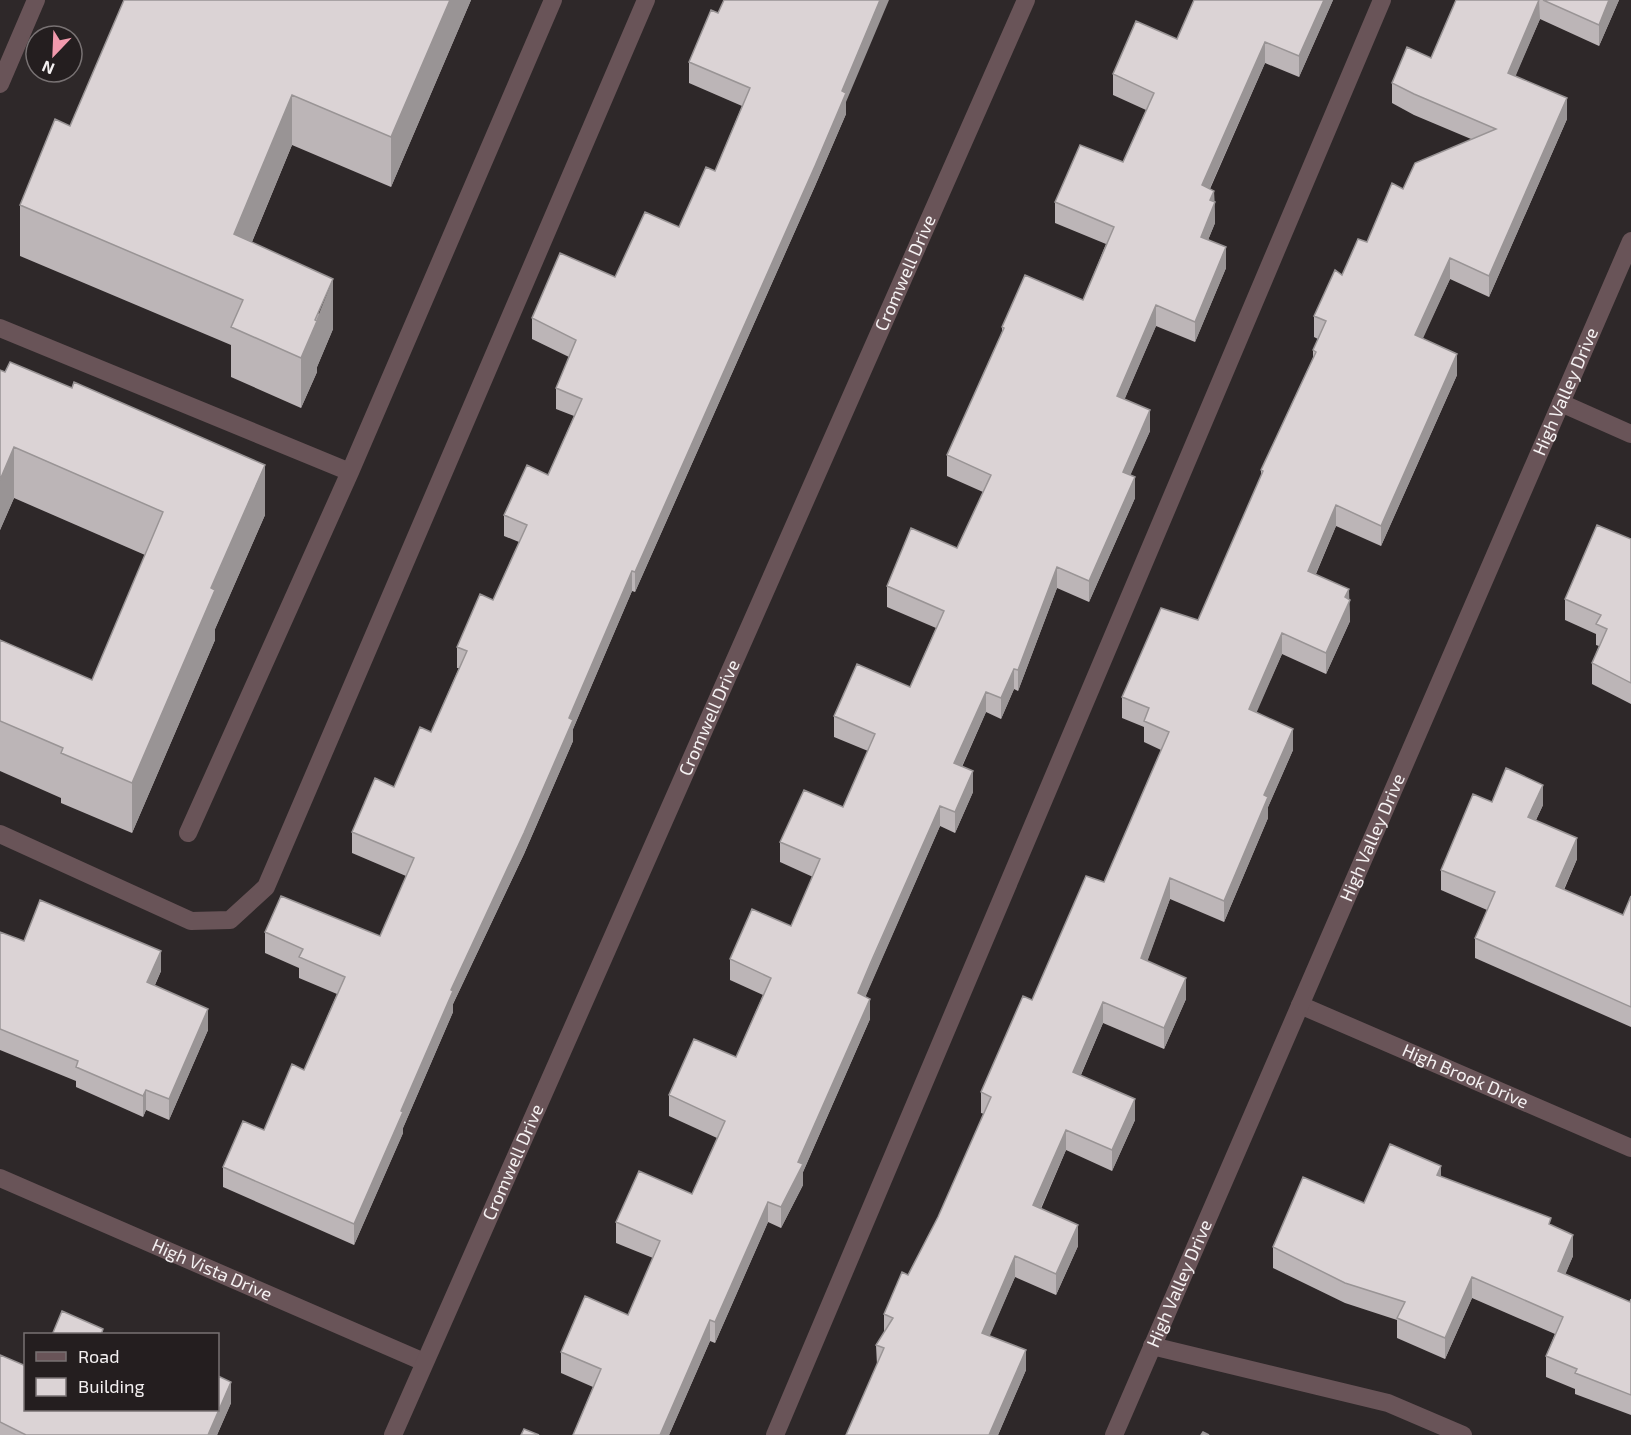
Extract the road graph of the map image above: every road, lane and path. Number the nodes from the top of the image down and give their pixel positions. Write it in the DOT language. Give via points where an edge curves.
graph roads {
  1 [pos="36,0"];
  2 [pos="553,0"];
  3 [pos="646,0"];
  4 [pos="1026,0"];
  5 [pos="1382,0"];
  6 [pos="0,84"];
  7 [pos="1631,241"];
  8 [pos="0,328"];
  9 [pos="1561,403"];
  10 [pos="1631,434"];
  11 [pos="350,472"];
  12 [pos="188,833"];
  13 [pos="0,834"];
  14 [pos="1300,1005"];
  15 [pos="1631,1148"];
  16 [pos="0,1178"];
  17 [pos="1152,1346"];
  18 [pos="424,1362"];
  19 [pos="393,1435"];
  20 [pos="776,1435"];
  21 [pos="1113,1435"];
  22 [pos="1463,1435"];
  1 -- 6 [label="street"];
  2 -- 11 [label="street"];
  3 -- 13 [label="street" via="266,887 230,920 191,921"];
  4 -- 18 [label="street, Cromwell Drive"];
  5 -- 20 [label="street"];
  7 -- 9 [label="street, High Valley Drive"];
  8 -- 11 [label="street"];
  9 -- 10 [label="street"];
  9 -- 14 [label="street, High Valley Drive"];
  11 -- 12 [label="street"];
  14 -- 15 [label="street, High Brook Drive"];
  14 -- 17 [label="street, High Valley Drive"];
  16 -- 18 [label="street, High Vista Drive"];
  17 -- 21 [label="street, High Valley Drive"];
  17 -- 22 [label="street" via="1388,1403"];
  18 -- 19 [label="street, Cromwell Drive"];
}
